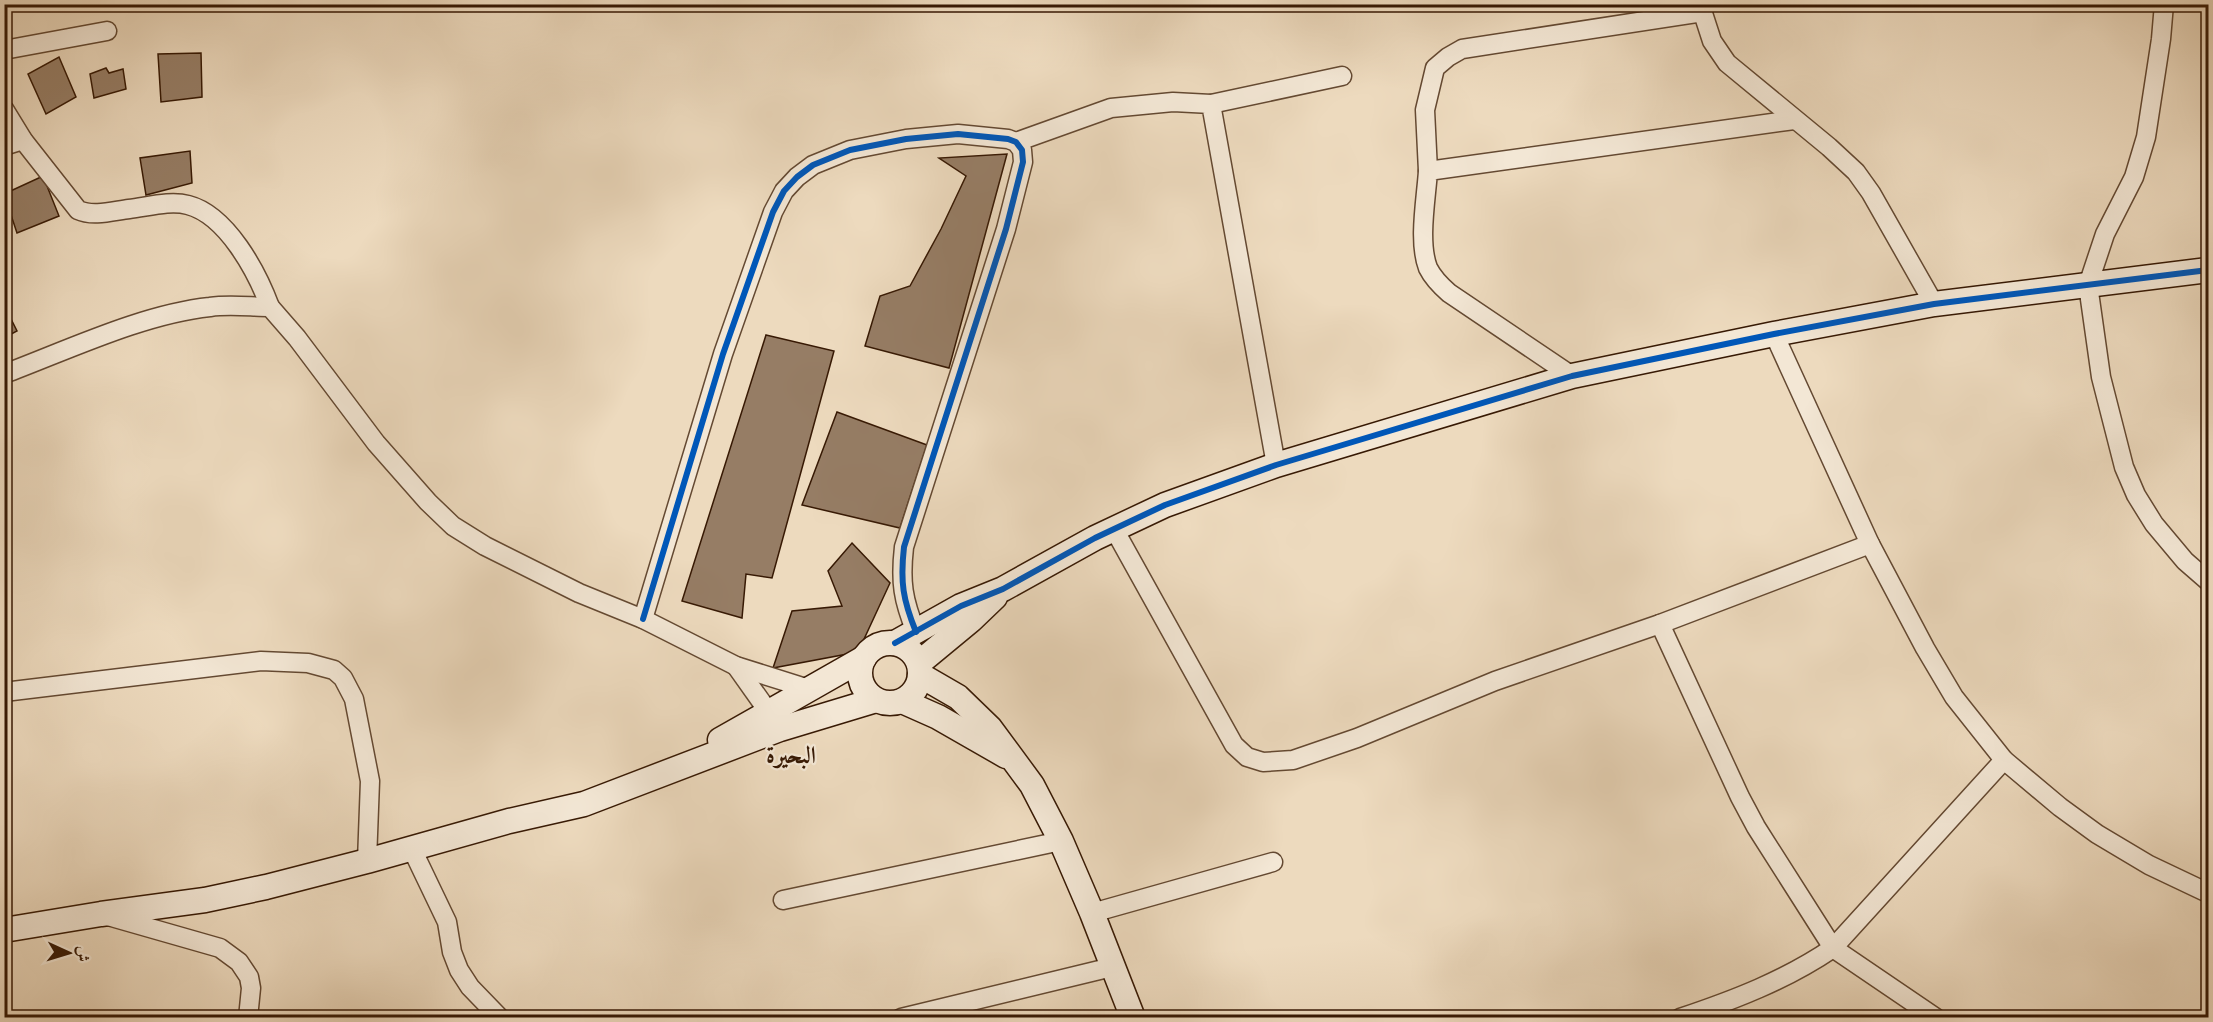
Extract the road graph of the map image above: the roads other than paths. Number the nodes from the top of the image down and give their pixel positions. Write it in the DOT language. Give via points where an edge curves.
graph roads {
  1 [pos="2164,4"];
  2 [pos="1702,8"];
  3 [pos="107,31"];
  4 [pos="4,50"];
  5 [pos="1342,76"];
  6 [pos="1211,104"];
  7 [pos="4,110"];
  8 [pos="1794,120"];
  9 [pos="22,140"];
  10 [pos="1016,142"];
  11 [pos="4,146"];
  12 [pos="1428,171"];
  13 [pos="2208,270"];
  14 [pos="2088,285"];
  15 [pos="1934,304"];
  16 [pos="270,307"];
  17 [pos="1774,334"];
  18 [pos="4,374"];
  19 [pos="1572,376"];
  20 [pos="1276,465"];
  21 [pos="1114,529"];
  22 [pos="1870,544"];
  23 [pos="2208,581"];
  24 [pos="1003,589"];
  25 [pos="643,619"];
  26 [pos="1660,624"];
  27 [pos="906,638"];
  28 [pos="864,658"];
  29 [pos="736,666"];
  30 [pos="920,669"];
  31 [pos="809,688"];
  32 [pos="4,692"];
  33 [pos="876,700"];
  34 [pos="902,701"];
  35 [pos="775,720"];
  36 [pos="1011,759"];
  37 [pos="2004,760"];
  38 [pos="1060,841"];
  39 [pos="412,849"];
  40 [pos="367,861"];
  41 [pos="1273,862"];
  42 [pos="2208,893"];
  43 [pos="783,900"];
  44 [pos="1092,913"];
  45 [pos="101,914"];
  46 [pos="4,930"];
  47 [pos="1833,948"];
  48 [pos="1112,967"];
  49 [pos="1133,1013"];
  50 [pos="248,1017"];
  51 [pos="500,1017"];
  52 [pos="901,1017"];
  53 [pos="1680,1017"];
  54 [pos="1936,1017"];
  1 -- 14 [label="street" via="2146,137 2134,177 2105,234"];
  2 -- 8 [label="street" via="1712,41 1727,63"];
  2 -- 12 [label="street" via="1462,49 1448,57 1435,68 1425,110"];
  3 -- 4 [label="street"];
  5 -- 6 [label="street"];
  6 -- 10 [label="street" via="1173,102 1111,108"];
  6 -- 20 [label="street"];
  7 -- 9 [label="street"];
  8 -- 12 [label="street"];
  8 -- 15 [label="street" via="1856,172"];
  9 -- 11 [label="street"];
  9 -- 16 [label="street" via="74,207 84,213 170,204 186,205 212,218 249,260"];
  10 -- 25 [label="street" via="996,136 958,134 850,150 813,165 784,191 723,354"];
  10 -- 27 [label="street" via="1022,150 1023,162 1006,229 904,547 901,572"];
  12 -- 19 [label="street" via="1423,249 1437,282"];
  13 -- 14 [label="street"];
  14 -- 15 [label="street"];
  14 -- 23 [label="street" via="2101,376 2124,467 2154,524"];
  15 -- 17 [label="street"];
  16 -- 18 [label="street" via="211,306 176,313"];
  16 -- 25 [label="street" via="376,443 453,526 568,588"];
  17 -- 19 [label="street"];
  17 -- 22 [label="street"];
  19 -- 20 [label="street"];
  20 -- 21 [label="street" via="1165,505"];
  21 -- 24 [label="street"];
  21 -- 26 [label="street" via="1234,745 1247,757 1263,762 1293,760 1357,738 1495,681"];
  22 -- 26 [label="street"];
  22 -- 37 [label="street" via="1948,687"];
  24 -- 27 [label="street" via="961,606"];
  24 -- 30 [label="street"];
  25 -- 29 [label="street"];
  26 -- 47 [label="street" via="1740,797"];
  27 -- 28 [label="street" via="878,646"];
  27 -- 30 [label="street"];
  28 -- 31 [label="street"];
  28 -- 33 [label="street" via="861,676 868,694"];
  29 -- 31 [label="street"];
  29 -- 35 [label="street"];
  30 -- 34 [label="street" via="915,690"];
  30 -- 36 [label="street" via="990,728"];
  31 -- 35 [label="street"];
  32 -- 40 [label="street" via="261,661 308,663 334,670 354,699 370,781"];
  33 -- 34 [label="street"];
  33 -- 35 [label="street"];
  34 -- 36 [label="street"];
  35 -- 39 [label="street" via="664,773 584,804"];
  36 -- 38 [label="street" via="1032,785"];
  37 -- 42 [label="street" via="2097,834"];
  37 -- 47 [label="street"];
  38 -- 43 [label="street"];
  38 -- 44 [label="street"];
  39 -- 40 [label="street"];
  39 -- 51 [label="street" via="447,922 459,970"];
  40 -- 45 [label="street" via="205,900"];
  41 -- 44 [label="street"];
  44 -- 48 [label="street"];
  45 -- 46 [label="street"];
  45 -- 50 [label="street" via="220,948 239,962 249,977 252,988"];
  47 -- 53 [label="street" via="1768,985"];
  47 -- 54 [label="street"];
  48 -- 49 [label="street"];
  48 -- 52 [label="street"];
}
